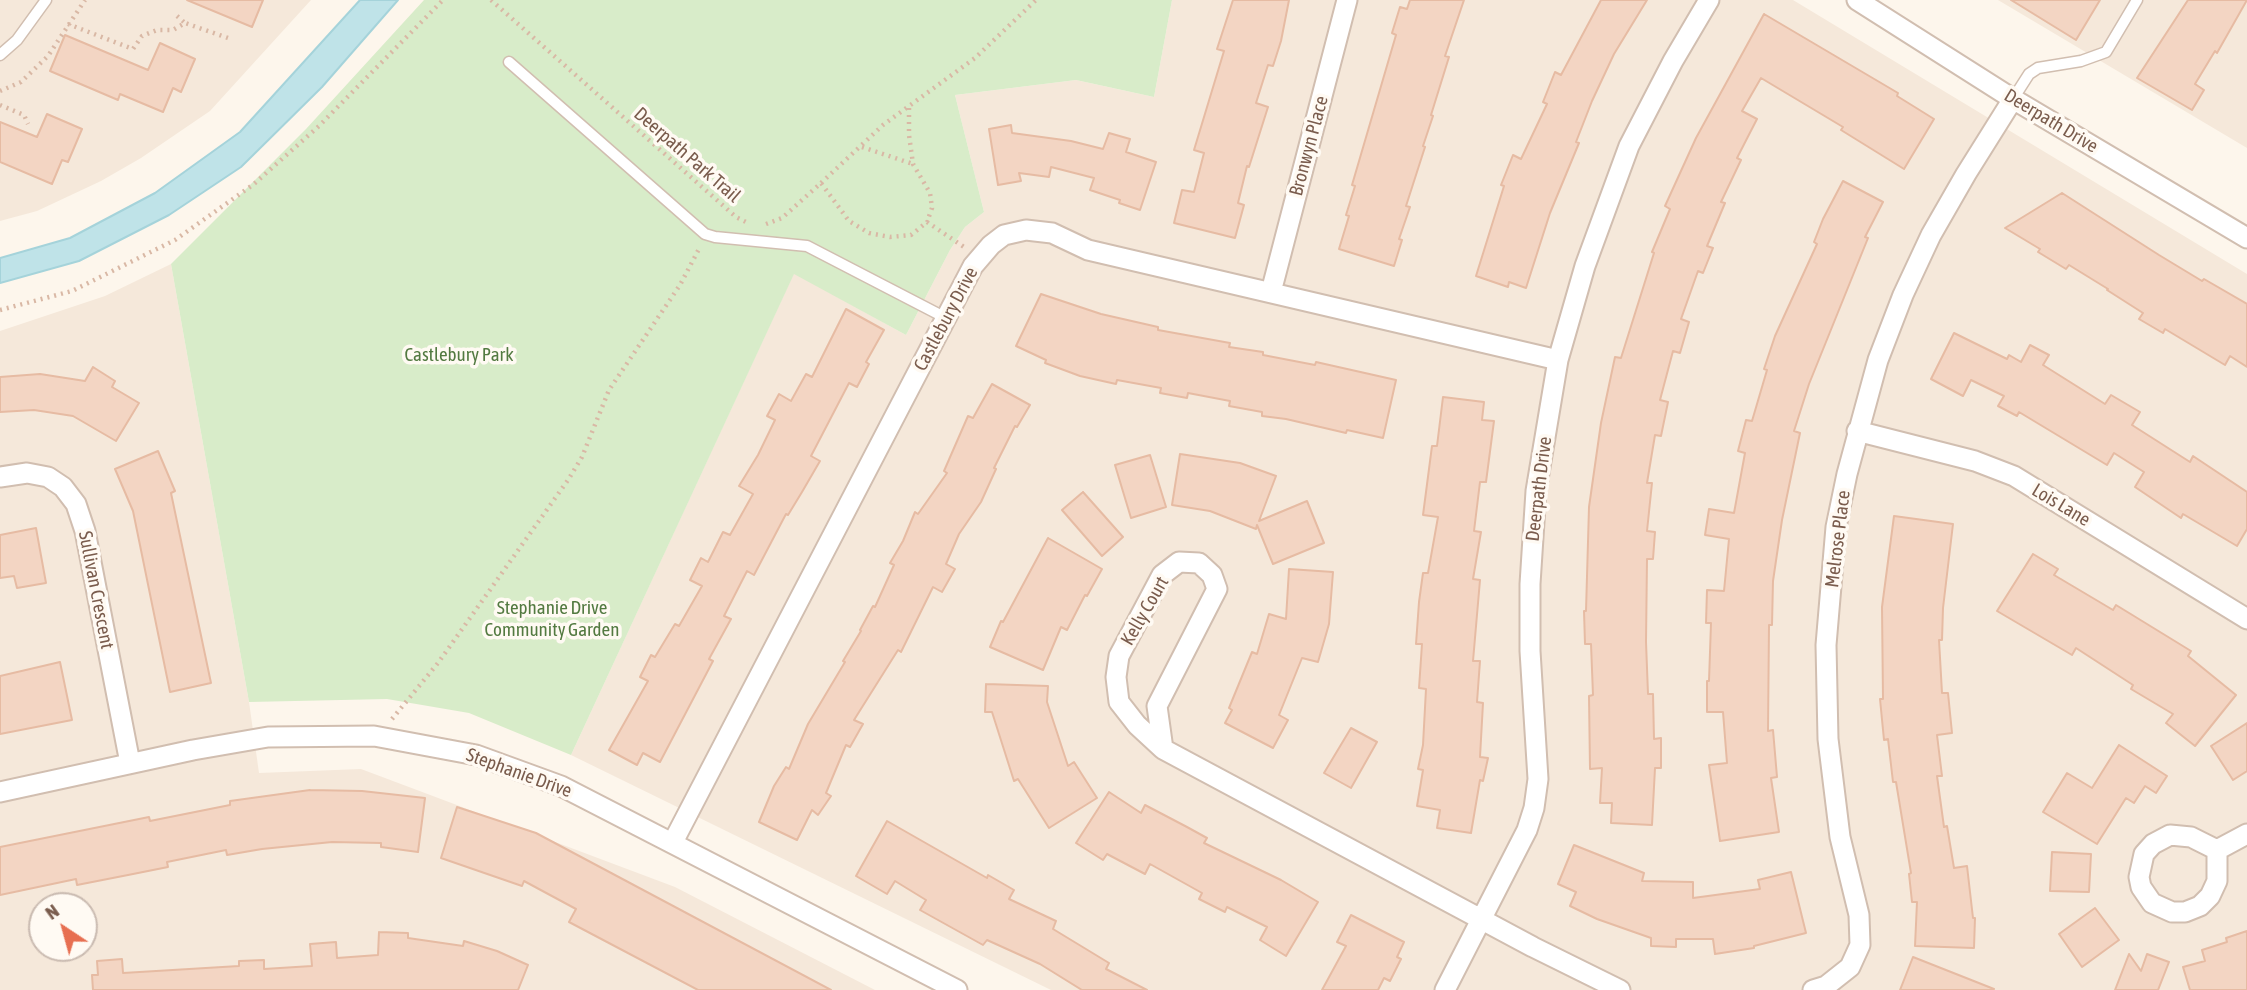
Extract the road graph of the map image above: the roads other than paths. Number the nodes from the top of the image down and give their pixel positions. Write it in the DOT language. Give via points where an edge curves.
graph roads {
  1 [pos="46,0"];
  2 [pos="1347,0"];
  3 [pos="1709,0"];
  4 [pos="1857,0"];
  5 [pos="2137,0"];
  6 [pos="0,55"];
  7 [pos="509,62"];
  8 [pos="2014,99"];
  9 [pos="2247,238"];
  10 [pos="1271,292"];
  11 [pos="946,318"];
  12 [pos="1558,360"];
  13 [pos="1857,431"];
  14 [pos="0,477"];
  15 [pos="2247,619"];
  16 [pos="1163,749"];
  17 [pos="130,763"];
  18 [pos="0,792"];
  19 [pos="2247,834"];
  20 [pos="673,842"];
  21 [pos="2217,850"];
  22 [pos="1482,919"];
  23 [pos="957,990"];
  24 [pos="1445,990"];
  25 [pos="1620,990"];
  26 [pos="1813,990"];
  1 -- 6 [label="lane" via="18,40"];
  2 -- 10 [label="street, Bronwyn Place"];
  3 -- 12 [label="street, Deerpath Drive" via="1629,146 1585,266"];
  4 -- 8 [label="street, Deerpath Drive"];
  5 -- 8 [label="lane" via="2106,52 2038,68"];
  7 -- 11 [label="lane" via="705,233 807,246"];
  8 -- 9 [label="street, Deerpath Drive"];
  8 -- 13 [label="street, Melrose Place" via="1925,247 1883,347"];
  10 -- 11 [label="street, Castlebury Drive" via="1088,250 1052,233 1026,230 1004,235 979,257"];
  10 -- 12 [label="street, Castlebury Drive"];
  11 -- 20 [label="street, Castlebury Drive"];
  12 -- 22 [label="street, Deerpath Drive" via="1536,491 1530,584 1538,779 1527,831"];
  13 -- 15 [label="street, Lois Lane" via="1975,461 2014,476"];
  13 -- 26 [label="street, Melrose Place" via="1836,527 1826,645 1828,738 1840,837 1859,915 1860,945 1850,967"];
  14 -- 17 [label="street, Sullivan Crescent" via="27,473 48,477 76,504"];
  16 -- 16 [label="street, Kelly Court" via="1157,706 1217,589 1212,575 1199,563 1179,562 1162,575 1119,656 1119,702"];
  16 -- 22 [label="street, Kelly Court"];
  17 -- 18 [label="street, Stephanie Drive"];
  17 -- 20 [label="street, Stephanie Drive" via="268,737 379,736 500,763 561,786"];
  19 -- 21 [label="street"];
  20 -- 23 [label="street, Stephanie Drive"];
  21 -- 21 [label="street" via="2184,835 2171,835 2144,854 2141,887 2152,903 2164,910 2185,912 2200,906 2217,881"];
  22 -- 24 [label="street, Deerpath Drive"];
  22 -- 25 [label="street"];
}
